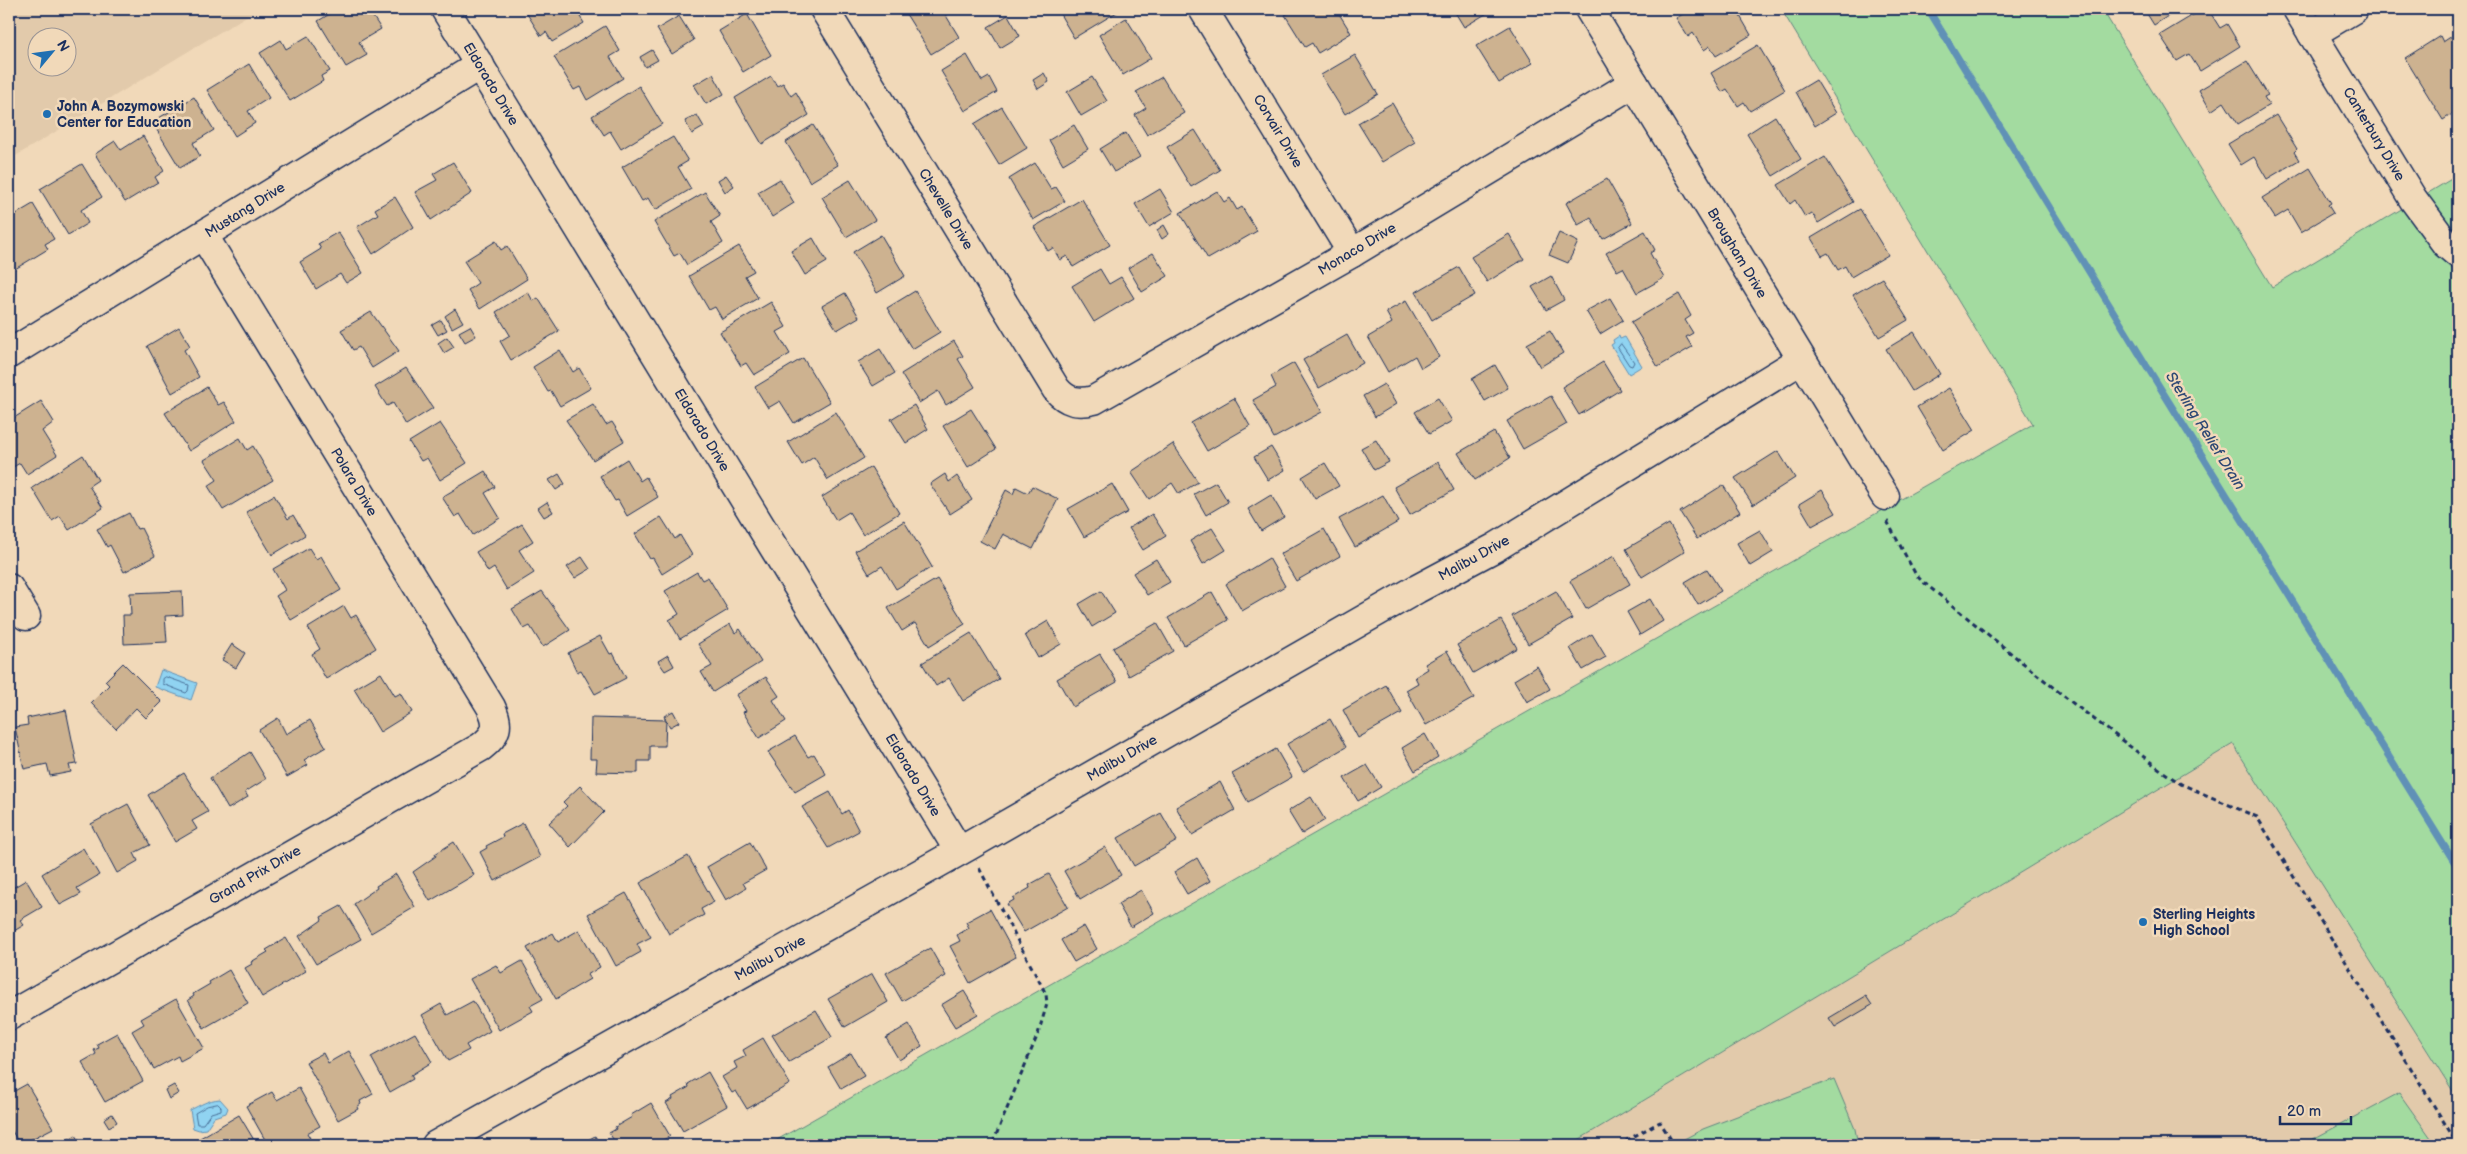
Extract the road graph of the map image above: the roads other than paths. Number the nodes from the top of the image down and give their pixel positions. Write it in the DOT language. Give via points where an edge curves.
graph roads {
  1 [pos="445,9"];
  2 [pos="824,9"];
  3 [pos="1203,9"];
  4 [pos="1589,9"];
  5 [pos="2297,9"];
  6 [pos="2354,9"];
  7 [pos="2312,34"];
  8 [pos="480,65"];
  9 [pos="1634,83"];
  10 [pos="204,236"];
  11 [pos="1352,253"];
  12 [pos="2458,254"];
  13 [pos="9,354"];
  14 [pos="1801,360"];
  15 [pos="1075,402"];
  16 [pos="1886,496"];
  17 [pos="9,588"];
  18 [pos="26,616"];
  19 [pos="497,730"];
  20 [pos="968,858"];
  21 [pos="9,1016"];
  22 [pos="436,1145"];
  1 -- 8 [label="street, Eldorado Drive"];
  2 -- 15 [label="street, Chevelle Drive" via="1056,389 1063,398"];
  3 -- 11 [label="street, Corvair Drive"];
  4 -- 9 [label="street, Brougham Drive"];
  5 -- 7 [label="street, Canterbury Drive"];
  6 -- 7 [label="street"];
  7 -- 12 [label="street, Canterbury Drive" via="2413,199 2446,244"];
  8 -- 10 [label="street, Mustang Drive"];
  8 -- 20 [label="street, Eldorado Drive"];
  9 -- 11 [label="street, Monaco Drive"];
  9 -- 14 [label="street, Brougham Drive"];
  10 -- 13 [label="street, Mustang Drive"];
  10 -- 19 [label="street, Polara Drive" via="491,707 497,718"];
  11 -- 15 [label="street, Monaco Drive" via="1094,400"];
  14 -- 16 [label="street, Brougham Drive"];
  14 -- 20 [label="street, Malibu Drive" via="1496,547 1408,594"];
  17 -- 18 [label="street"];
  19 -- 21 [label="street, Grand Prix Drive" via="481,747"];
  20 -- 22 [label="street, Malibu Drive"];
}
